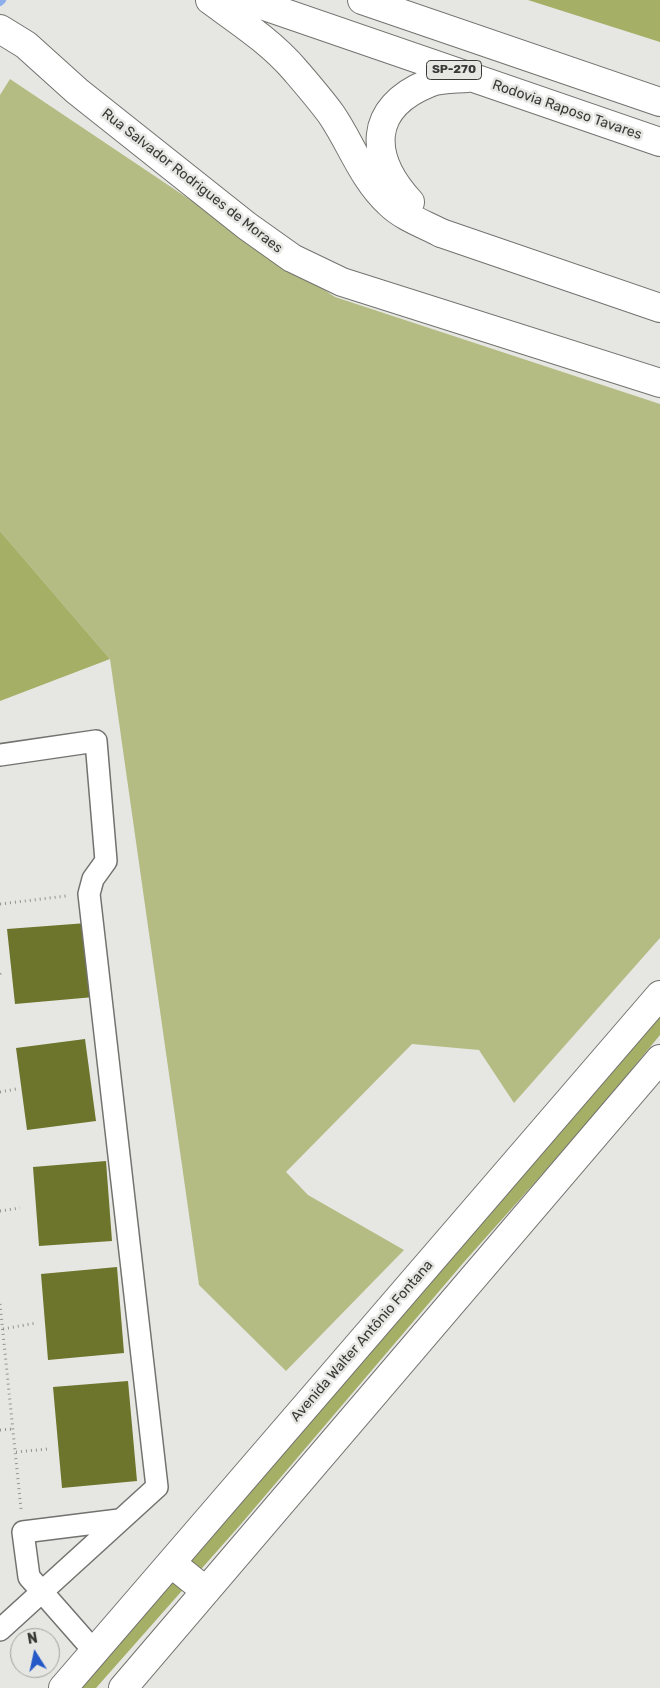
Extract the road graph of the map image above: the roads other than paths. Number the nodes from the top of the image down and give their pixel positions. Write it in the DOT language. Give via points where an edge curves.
graph roads {
  1 [pos="210,0"];
  2 [pos="247,0"];
  3 [pos="362,0"];
  4 [pos="0,29"];
  5 [pos="474,77"];
  6 [pos="660,102"];
  7 [pos="660,142"];
  8 [pos="441,233"];
  9 [pos="660,308"];
  10 [pos="660,383"];
  11 [pos="0,755"];
  12 [pos="660,995"];
  13 [pos="660,1059"];
  14 [pos="411,1284"];
  15 [pos="445,1311"];
  16 [pos="119,1520"];
  17 [pos="171,1563"];
  18 [pos="42,1591"];
  19 [pos="206,1591"];
  20 [pos="0,1630"];
  21 [pos="94,1652"];
  22 [pos="63,1688"];
  23 [pos="123,1688"];
  1 -- 8 [label="main road" via="275,48 295,69 331,115 356,160 389,203 403,214"];
  2 -- 5 [label="main road, Rodovia Raposo Tavares / SP-270"];
  3 -- 6 [label="main road, SP-270"];
  4 -- 10 [label="main road, Rua Salvador Rodrigues de Moraes" via="26,45 77,92 292,258 342,282"];
  5 -- 7 [label="main road, Rodovia Raposo Tavares / SP-270"];
  5 -- 8 [label="main road" via="430,82 404,97 390,109 382,122 381,147 389,174 408,200"];
  8 -- 9 [label="main road"];
  11 -- 16 [label="street" via="96,741 106,861 93,879 89,894 157,1487"];
  12 -- 14 [label="main road, Avenida Walter Antônio Fontana"];
  13 -- 15 [label="main road"];
  14 -- 15 [label="main road"];
  14 -- 17 [label="main road, Avenida Walter Antônio Fontana"];
  15 -- 19 [label="main road"];
  16 -- 18 [label="street"];
  16 -- 18 [label="street" via="24,1532 29,1577"];
  17 -- 19 [label="main road"];
  17 -- 21 [label="main road, Avenida Walter Antônio Fontana"];
  18 -- 20 [label="street"];
  18 -- 21 [label="street"];
  19 -- 23 [label="main road"];
  21 -- 22 [label="main road, Avenida Walter Antônio Fontana"];
}
